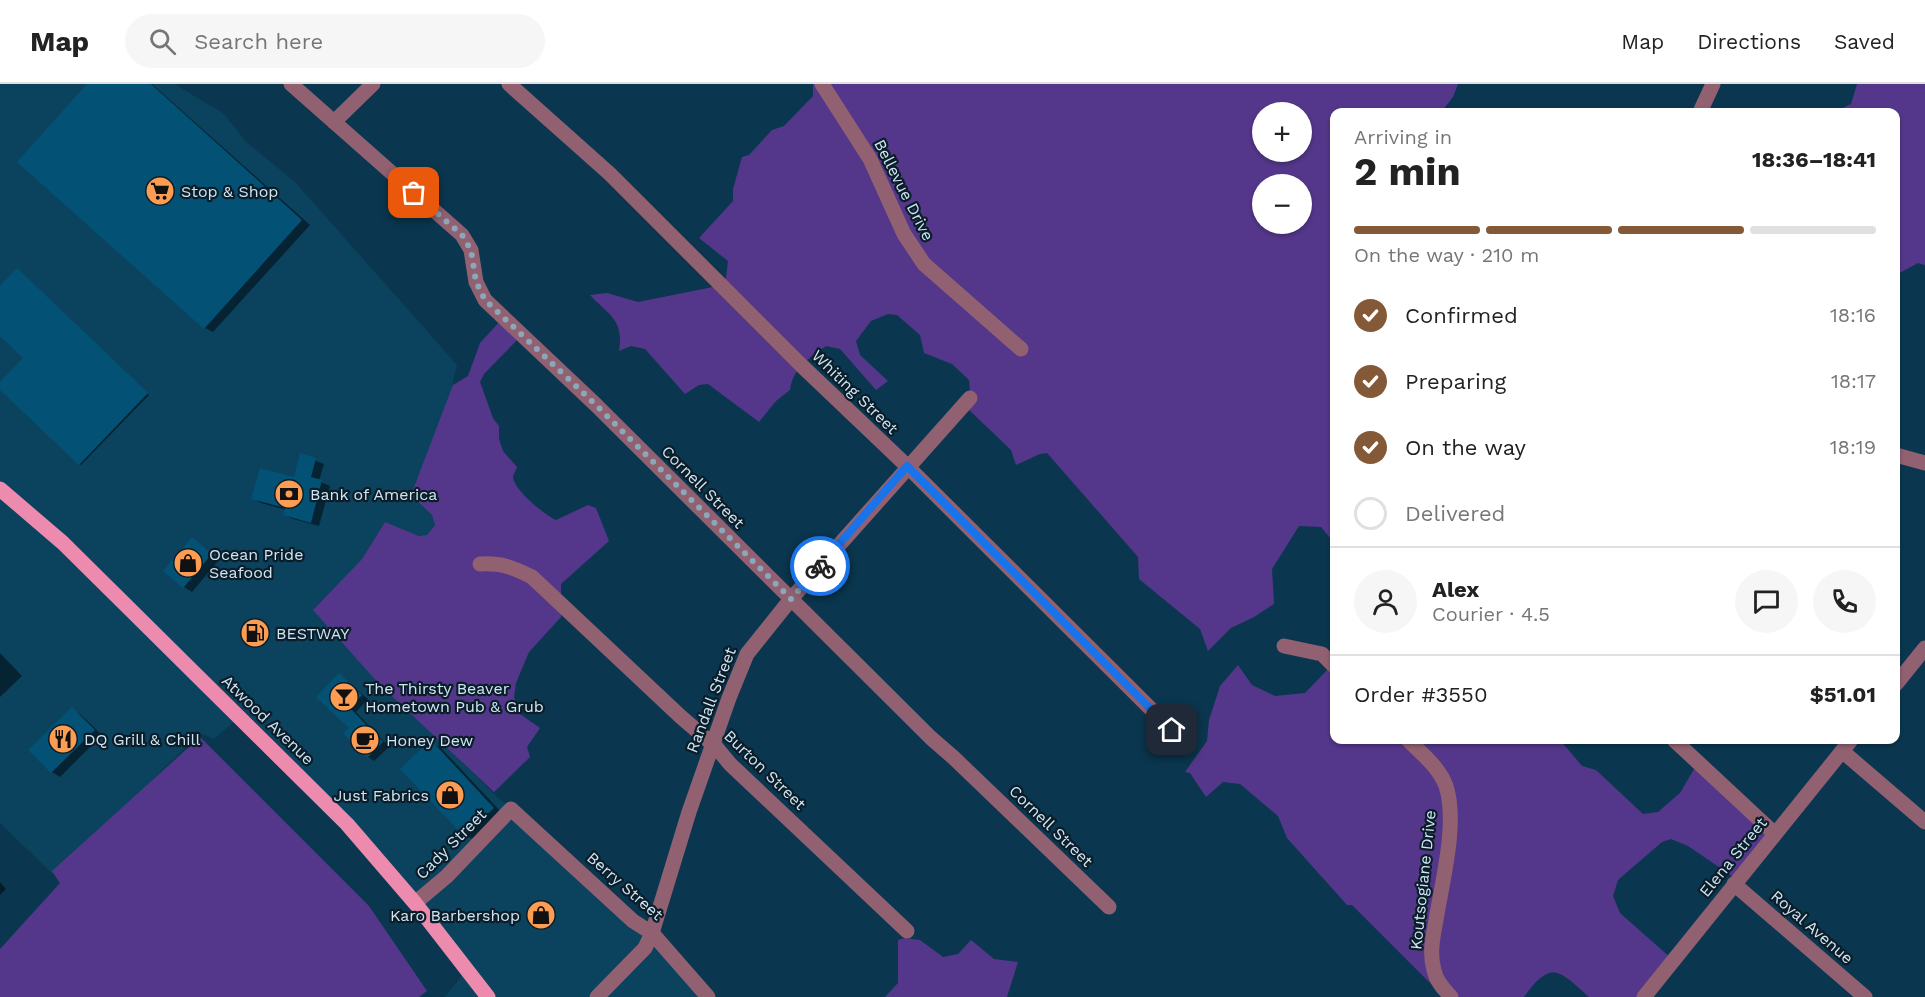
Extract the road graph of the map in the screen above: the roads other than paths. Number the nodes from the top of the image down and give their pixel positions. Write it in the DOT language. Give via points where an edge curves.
graph roads {
  1 [pos="291,84"];
  2 [pos="373,84"];
  3 [pos="509,84"];
  4 [pos="822,84"];
  5 [pos="1713,84"];
  6 [pos="1702,108"];
  7 [pos="334,122"];
  8 [pos="1020,349"];
  9 [pos="970,398"];
  10 [pos="1900,456"];
  11 [pos="1925,464"];
  12 [pos="907,466"];
  13 [pos="0,489"];
  14 [pos="480,564"];
  15 [pos="791,599"];
  16 [pos="1284,646"];
  17 [pos="1925,648"];
  18 [pos="1330,662"];
  19 [pos="1900,679"];
  20 [pos="1172,730"];
  21 [pos="713,744"];
  22 [pos="1412,744"];
  23 [pos="1678,744"];
  24 [pos="1846,745"];
  25 [pos="511,809"];
  26 [pos="1925,822"];
  27 [pos="1775,834"];
  28 [pos="1734,884"];
  29 [pos="415,903"];
  30 [pos="1109,908"];
  31 [pos="907,931"];
  32 [pos="652,933"];
  33 [pos="488,997"];
  34 [pos="597,997"];
  35 [pos="708,997"];
  36 [pos="1451,997"];
  37 [pos="1644,997"];
  38 [pos="1865,997"];
  1 -- 7 [label="street, Cornell Street"];
  2 -- 7 [label="street"];
  3 -- 12 [label="street, Whiting Street" via="610,174"];
  4 -- 8 [label="street, Bellevue Drive" via="870,159 903,234 924,264"];
  5 -- 6 [label="street"];
  7 -- 15 [label="street, Cornell Street" via="462,235 471,250 476,282 485,300"];
  9 -- 12 [label="street, Randall Street"];
  10 -- 11 [label="street"];
  12 -- 15 [label="street, Randall Street"];
  12 -- 20 [label="street, Whiting Street"];
  13 -- 29 [label="main road, Atwood Avenue" via="63,543 318,795"];
  14 -- 21 [label="street, Burton Street" via="498,563 532,577"];
  15 -- 21 [label="street, Randall Street" via="747,654"];
  15 -- 30 [label="street, Cornell Street"];
  16 -- 18 [label="street" via="1322,654"];
  17 -- 19 [label="street"];
  21 -- 31 [label="street, Burton Street"];
  21 -- 32 [label="street, Randall Street"];
  22 -- 36 [label="street, Koutsogiane Drive" via="1434,766 1445,786 1450,808 1447,857 1431,951 1434,972"];
  23 -- 27 [label="street"];
  24 -- 26 [label="street"];
  24 -- 27 [label="street, Elena Street"];
  25 -- 29 [label="street, Cady Street" via="447,876"];
  25 -- 32 [label="street, Berry Street" via="633,921"];
  27 -- 28 [label="street, Elena Street"];
  28 -- 37 [label="street, Elena Street"];
  28 -- 38 [label="street, Royal Avenue"];
  29 -- 33 [label="main road, Atwood Avenue"];
  32 -- 34 [label="street, Randall Street" via="640,953"];
  32 -- 35 [label="street, Berry Street"];
}
